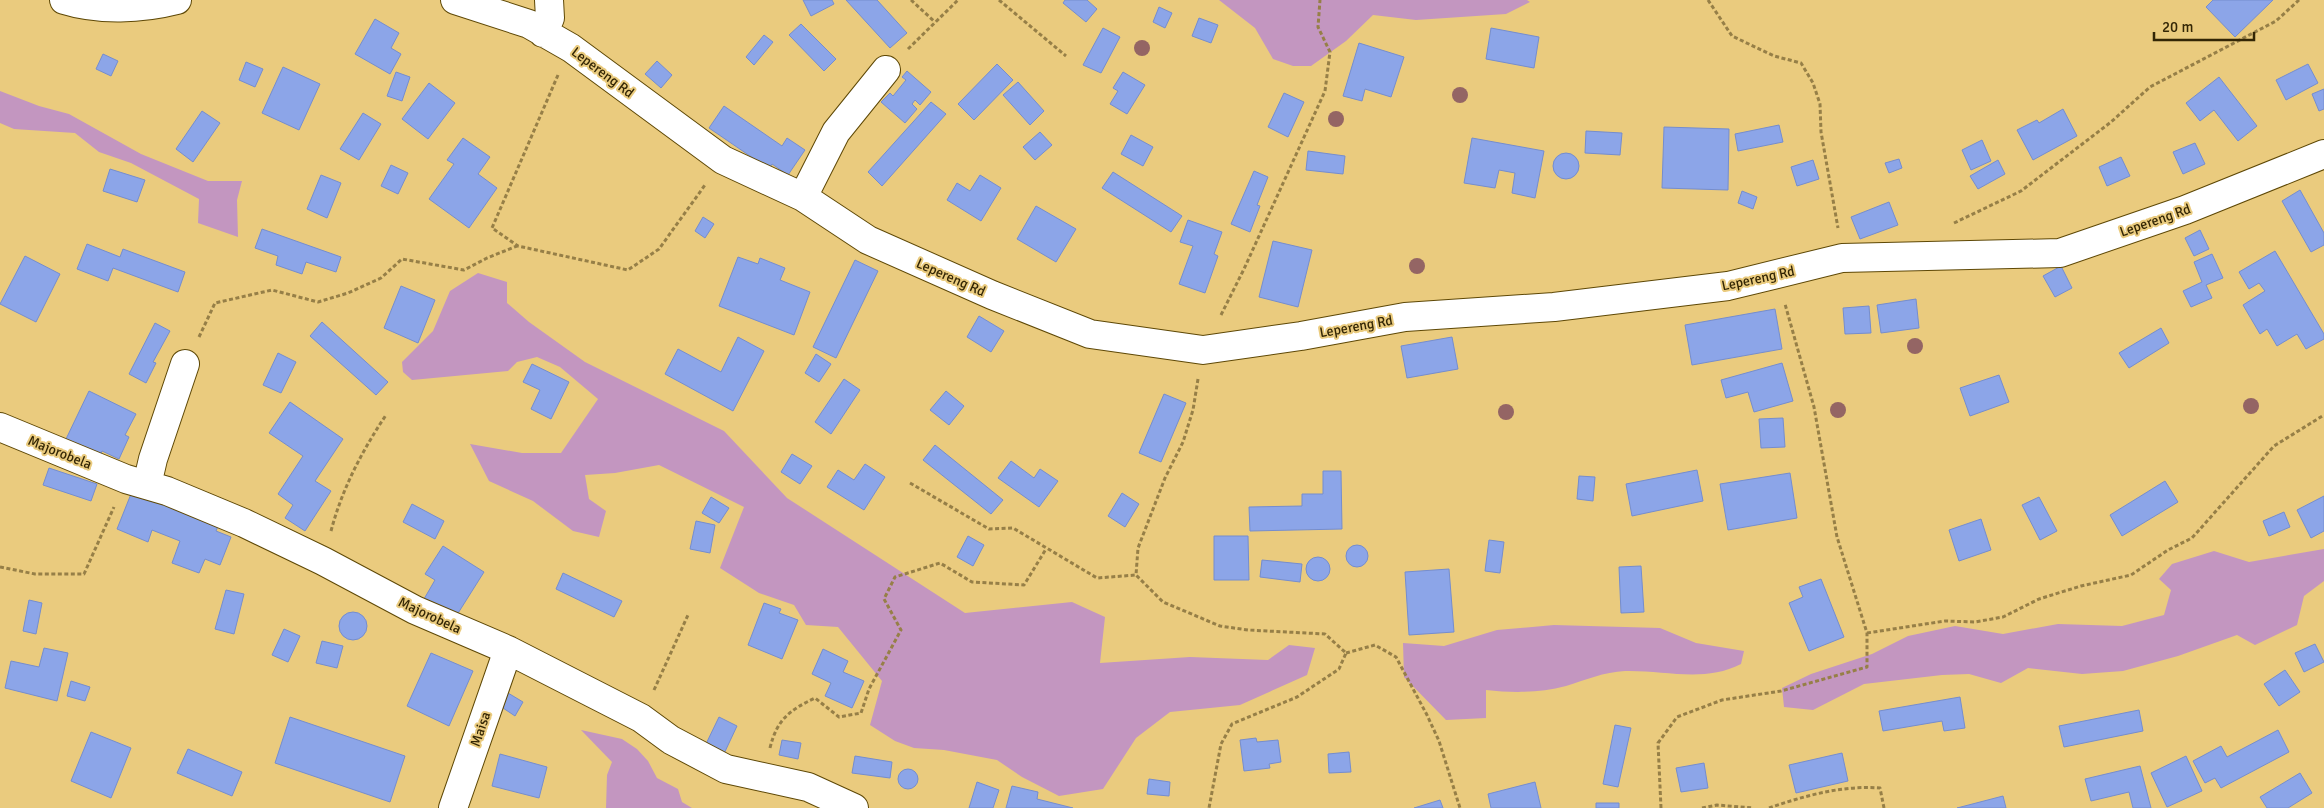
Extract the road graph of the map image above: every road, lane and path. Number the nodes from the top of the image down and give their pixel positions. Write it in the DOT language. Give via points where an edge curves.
graph roads {
  1 [pos="64,0"];
  2 [pos="177,0"];
  3 [pos="455,0"];
  4 [pos="549,0"];
  5 [pos="911,0"];
  6 [pos="958,0"];
  7 [pos="999,0"];
  8 [pos="1320,0"];
  9 [pos="1708,0"];
  10 [pos="2299,0"];
  11 [pos="935,22"];
  12 [pos="543,33"];
  13 [pos="571,48"];
  14 [pos="1066,56"];
  15 [pos="886,70"];
  16 [pos="2324,154"];
  17 [pos="723,160"];
  18 [pos="803,197"];
  19 [pos="1951,225"];
  20 [pos="518,246"];
  21 [pos="1842,258"];
  22 [pos="1777,274"];
  23 [pos="1203,350"];
  24 [pos="185,364"];
  25 [pos="386,415"];
  26 [pos="2324,415"];
  27 [pos="0,427"];
  28 [pos="136,482"];
  29 [pos="910,482"];
  30 [pos="1046,549"];
  31 [pos="323,561"];
  32 [pos="0,567"];
  33 [pos="1136,574"];
  34 [pos="688,615"];
  35 [pos="1867,633"];
  36 [pos="508,650"];
  37 [pos="1346,653"];
  38 [pos="641,718"];
  39 [pos="763,775"];
  40 [pos="453,808"];
  41 [pos="854,808"];
  42 [pos="1209,808"];
  43 [pos="1460,808"];
  44 [pos="1661,808"];
  45 [pos="1702,808"];
  46 [pos="1753,808"];
  47 [pos="1769,808"];
  48 [pos="1884,808"];
  1 -- 2 [label="street" via="82,6 153,6"];
  3 -- 12 [label="street, Lepereng Rd" via="529,24"];
  4 -- 12 [label="street" via="550,18"];
  5 -- 11 [label="path"];
  6 -- 11 [label="path"];
  7 -- 14 [label="path"];
  8 -- 23 [label="path" via="1318,27 1330,52 1325,91 1244,269"];
  9 -- 21 [label="path" via="1732,36 1774,56 1802,63 1814,84 1820,104"];
  10 -- 19 [label="path" via="2276,21 2150,87 2111,122 2021,191"];
  11 -- 15 [label="path"];
  12 -- 13 [label="street, Lepereng Rd"];
  13 -- 17 [label="street, Lepereng Rd"];
  13 -- 20 [label="path" via="492,228"];
  15 -- 18 [label="street" via="836,132"];
  16 -- 21 [label="street, Lepereng Rd" via="2185,210 2060,253"];
  17 -- 18 [label="street, Lepereng Rd"];
  17 -- 20 [label="path" via="659,249 628,270"];
  18 -- 23 [label="street, Lepereng Rd" via="868,240 1090,334"];
  20 -- 24 [label="path" via="464,270 402,259 381,278 318,302 272,290 215,303"];
  21 -- 22 [label="street, Lepereng Rd"];
  22 -- 23 [label="street, Lepereng Rd" via="1728,286 1554,307 1405,317"];
  22 -- 35 [label="path" via="1814,407 1837,537"];
  23 -- 33 [label="path" via="1184,442 1165,478 1138,548"];
  24 -- 28 [label="street" via="153,459"];
  25 -- 31 [label="path" via="360,457 335,516"];
  26 -- 35 [label="path" via="2274,446 2192,538 2131,575 2039,599 2003,617 1975,622 1945,621"];
  27 -- 28 [label="street, Majorobela"];
  28 -- 31 [label="street, Majorobela" via="167,491 244,523"];
  28 -- 32 [label="path" via="84,574 34,574"];
  29 -- 30 [label="path" via="989,529 1013,528"];
  30 -- 33 [label="path" via="1097,578"];
  30 -- 39 [label="path" via="1024,585 972,582 940,563 896,577 884,599 901,630 869,689 861,713 839,717 815,698 792,709 774,731"];
  31 -- 36 [label="street, Majorobela" via="415,610"];
  33 -- 37 [label="path" via="1163,602 1212,623 1248,630 1325,634"];
  34 -- 38 [label="path"];
  35 -- 44 [label="path" via="1867,667 1781,691 1722,700 1677,717 1658,743"];
  36 -- 38 [label="street, Majorobela"];
  36 -- 40 [label="street, Maisa"];
  37 -- 42 [label="path" via="1339,669 1296,697 1232,724 1221,744"];
  37 -- 43 [label="path" via="1375,645 1396,657 1440,741"];
  38 -- 39 [label="street, Majorobela" via="671,740 726,769"];
  39 -- 41 [label="street, Majorobela" via="808,787"];
  45 -- 46 [label="path" via="1717,805"];
  47 -- 48 [label="path" via="1807,795 1866,787 1880,788"];
}
